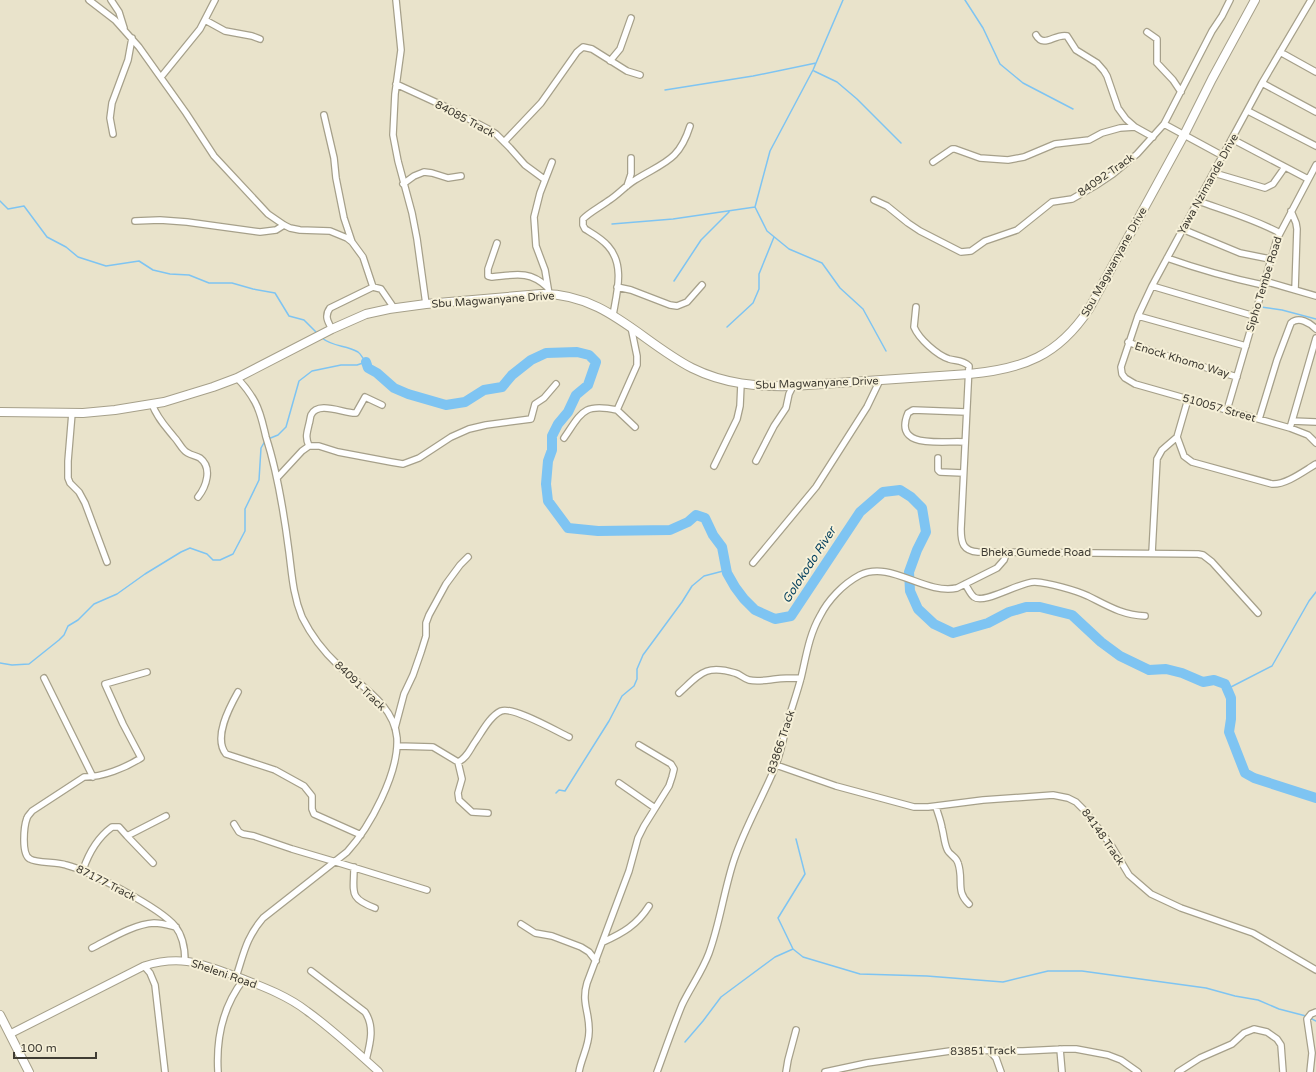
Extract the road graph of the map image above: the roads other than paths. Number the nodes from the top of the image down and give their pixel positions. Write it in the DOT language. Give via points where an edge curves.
graph roads {
  1 [pos="88,0"];
  2 [pos="111,0"];
  3 [pos="215,0"];
  4 [pos="396,0"];
  5 [pos="1230,0"];
  6 [pos="1255,0"];
  7 [pos="1311,0"];
  8 [pos="632,18"];
  9 [pos="205,20"];
  10 [pos="124,28"];
  11 [pos="1147,32"];
  12 [pos="1036,34"];
  13 [pos="132,38"];
  14 [pos="260,39"];
  15 [pos="1280,52"];
  16 [pos="610,61"];
  17 [pos="1316,72"];
  18 [pos="640,75"];
  19 [pos="161,78"];
  20 [pos="1262,83"];
  21 [pos="396,84"];
  22 [pos="1181,92"];
  23 [pos="1248,111"];
  24 [pos="1316,112"];
  25 [pos="324,116"];
  26 [pos="1164,124"];
  27 [pos="690,126"];
  28 [pos="1135,127"];
  29 [pos="113,134"];
  30 [pos="1184,135"];
  31 [pos="1153,137"];
  32 [pos="1232,139"];
  33 [pos="504,142"];
  34 [pos="1316,146"];
  35 [pos="1222,156"];
  36 [pos="631,158"];
  37 [pos="552,162"];
  38 [pos="933,162"];
  39 [pos="1316,165"];
  40 [pos="1285,167"];
  41 [pos="1214,173"];
  42 [pos="461,176"];
  43 [pos="544,179"];
  44 [pos="1308,179"];
  45 [pos="403,184"];
  46 [pos="627,186"];
  47 [pos="874,200"];
  48 [pos="1198,201"];
  49 [pos="1291,211"];
  50 [pos="135,221"];
  51 [pos="284,225"];
  52 [pos="1182,229"];
  53 [pos="1280,232"];
  54 [pos="352,242"];
  55 [pos="497,243"];
  56 [pos="1167,258"];
  57 [pos="1270,260"];
  58 [pos="1264,283"];
  59 [pos="702,285"];
  60 [pos="1152,286"];
  61 [pos="373,287"];
  62 [pos="617,287"];
  63 [pos="1295,290"];
  64 [pos="548,291"];
  65 [pos="1316,296"];
  66 [pos="426,304"];
  67 [pos="916,307"];
  68 [pos="394,308"];
  69 [pos="613,315"];
  70 [pos="1138,316"];
  71 [pos="1254,316"];
  72 [pos="631,327"];
  73 [pos="1316,329"];
  74 [pos="330,330"];
  75 [pos="1316,338"];
  76 [pos="1128,342"];
  77 [pos="1246,346"];
  78 [pos="969,374"];
  79 [pos="1122,374"];
  80 [pos="1237,377"];
  81 [pos="238,378"];
  82 [pos="880,380"];
  83 [pos="556,384"];
  84 [pos="741,384"];
  85 [pos="793,386"];
  86 [pos="1188,399"];
  87 [pos="152,404"];
  88 [pos="382,405"];
  89 [pos="617,410"];
  90 [pos="1227,410"];
  91 [pos="0,412"];
  92 [pos="966,412"];
  93 [pos="72,413"];
  94 [pos="1260,419"];
  95 [pos="1292,421"];
  96 [pos="1316,422"];
  97 [pos="635,428"];
  98 [pos="1290,428"];
  99 [pos="1176,437"];
  100 [pos="564,438"];
  101 [pos="965,442"];
  102 [pos="1316,443"];
  103 [pos="309,446"];
  104 [pos="938,458"];
  105 [pos="756,462"];
  106 [pos="1316,464"];
  107 [pos="714,466"];
  108 [pos="963,473"];
  109 [pos="277,478"];
  110 [pos="198,497"];
  111 [pos="1007,552"];
  112 [pos="1152,553"];
  113 [pos="468,557"];
  114 [pos="107,562"];
  115 [pos="753,563"];
  116 [pos="965,584"];
  117 [pos="1258,612"];
  118 [pos="1145,616"];
  119 [pos="147,672"];
  120 [pos="44,678"];
  121 [pos="801,678"];
  122 [pos="238,692"];
  123 [pos="679,693"];
  124 [pos="395,728"];
  125 [pos="569,737"];
  126 [pos="639,745"];
  127 [pos="397,746"];
  128 [pos="458,762"];
  129 [pos="776,765"];
  130 [pos="93,777"];
  131 [pos="619,783"];
  132 [pos="936,807"];
  133 [pos="655,808"];
  134 [pos="488,813"];
  135 [pos="166,816"];
  136 [pos="234,824"];
  137 [pos="361,835"];
  138 [pos="127,836"];
  139 [pos="336,862"];
  140 [pos="153,863"];
  141 [pos="354,867"];
  142 [pos="82,870"];
  143 [pos="427,890"];
  144 [pos="969,904"];
  145 [pos="649,906"];
  146 [pos="375,908"];
  147 [pos="521,924"];
  148 [pos="176,927"];
  149 [pos="603,942"];
  150 [pos="92,948"];
  151 [pos="185,961"];
  152 [pos="596,961"];
  153 [pos="144,966"];
  154 [pos="1316,970"];
  155 [pos="311,971"];
  156 [pos="240,978"];
  157 [pos="1316,1012"];
  158 [pos="0,1015"];
  159 [pos="796,1030"];
  160 [pos="10,1034"];
  161 [pos="1060,1049"];
  162 [pos="989,1050"];
  163 [pos="366,1060"];
  164 [pos="29,1072"];
  165 [pos="165,1072"];
  166 [pos="218,1072"];
  167 [pos="379,1072"];
  168 [pos="579,1072"];
  169 [pos="657,1072"];
  170 [pos="786,1072"];
  171 [pos="824,1072"];
  172 [pos="1001,1072"];
  173 [pos="1062,1072"];
  174 [pos="1138,1072"];
  175 [pos="1178,1072"];
  176 [pos="1283,1072"];
  177 [pos="1310,1072"];
  1 -- 10 [label="street"];
  2 -- 10 [label="street"];
  3 -- 9 [label="street"];
  4 -- 21 [label="street" via="401,50"];
  5 -- 22 [label="street, 84092 Track"];
  6 -- 30 [label="main road, Sbu Magwanyane Drive"];
  7 -- 15 [label="street, Yawa Nzimande Drive"];
  8 -- 16 [label="street" via="620,49"];
  9 -- 14 [label="street" via="225,31"];
  9 -- 19 [label="street"];
  10 -- 13 [label="street"];
  11 -- 22 [label="street" via="1157,39 1157,63"];
  12 -- 28 [label="street" via="1038,39 1044,41 1067,36 1076,50 1101,68 1107,76 1120,112"];
  13 -- 19 [label="street"];
  13 -- 29 [label="street" via="128,60 112,103 110,118"];
  15 -- 17 [label="street"];
  15 -- 20 [label="street, Yawa Nzimande Drive"];
  16 -- 18 [label="street"];
  16 -- 33 [label="street" via="592,49 580,49 541,103"];
  19 -- 51 [label="street" via="219,162 268,214"];
  20 -- 23 [label="street, Yawa Nzimande Drive"];
  20 -- 24 [label="street"];
  21 -- 33 [label="street, 84085 Track" via="476,122"];
  21 -- 45 [label="street" via="394,136"];
  22 -- 26 [label="street, 84092 Track"];
  23 -- 32 [label="street, Yawa Nzimande Drive"];
  23 -- 34 [label="street"];
  25 -- 54 [label="street" via="344,218"];
  26 -- 30 [label="street"];
  26 -- 31 [label="street, 84092 Track"];
  27 -- 46 [label="street" via="684,144 674,156"];
  28 -- 31 [label="street"];
  28 -- 38 [label="street" via="1102,133 1089,140 1055,144 1016,159 980,158 955,149"];
  30 -- 35 [label="street"];
  30 -- 78 [label="main road, Sbu Magwanyane Drive" via="1089,309 1074,330 1049,351 1027,362 1003,370"];
  31 -- 47 [label="street, 84092 Track" via="1113,174 1081,194 1072,199 1052,202 1017,230 985,241 975,250 967,252 961,252 920,231 887,206"];
  32 -- 35 [label="street, Yawa Nzimande Drive"];
  32 -- 40 [label="street"];
  33 -- 43 [label="street, 84085 Track" via="525,165"];
  35 -- 41 [label="street, Yawa Nzimande Drive"];
  36 -- 46 [label="street" via="631,174"];
  37 -- 43 [label="street"];
  39 -- 44 [label="street, Sipho Tembe Road"];
  40 -- 41 [label="street" via="1273,184 1265,188"];
  40 -- 44 [label="street"];
  41 -- 48 [label="street, Yawa Nzimande Drive"];
  42 -- 45 [label="street" via="445,178 424,172"];
  43 -- 64 [label="street" via="534,217 536,246 545,270"];
  44 -- 49 [label="street, Sipho Tembe Road"];
  45 -- 66 [label="street" via="417,239"];
  46 -- 62 [label="street" via="586,216 582,222 585,228 607,244 615,255"];
  48 -- 52 [label="street, Yawa Nzimande Drive"];
  48 -- 53 [label="street"];
  49 -- 53 [label="street, Sipho Tembe Road"];
  49 -- 63 [label="street" via="1297,229"];
  50 -- 51 [label="street" via="188,222 260,232 276,230"];
  51 -- 54 [label="street" via="300,230 330,231"];
  52 -- 56 [label="street, Yawa Nzimande Drive"];
  52 -- 57 [label="street" via="1240,253"];
  53 -- 57 [label="street, Sipho Tembe Road"];
  54 -- 61 [label="street" via="363,257"];
  55 -- 64 [label="street" via="488,276 528,275 536,278"];
  56 -- 58 [label="street" via="1216,274"];
  56 -- 60 [label="street, Yawa Nzimande Drive"];
  57 -- 58 [label="street, Sipho Tembe Road"];
  58 -- 63 [label="street"];
  58 -- 71 [label="street, Sipho Tembe Road"];
  59 -- 62 [label="street" via="687,302 677,306"];
  60 -- 70 [label="street, Yawa Nzimande Drive"];
  60 -- 71 [label="street"];
  61 -- 68 [label="street" via="380,289"];
  61 -- 74 [label="street" via="330,308 327,316"];
  62 -- 69 [label="street"];
  63 -- 65 [label="street"];
  64 -- 66 [label="main road, Sbu Magwanyane Drive"];
  64 -- 69 [label="main road, Sbu Magwanyane Drive" via="577,298"];
  66 -- 68 [label="main road, Sbu Magwanyane Drive"];
  67 -- 78 [label="street" via="913,324 916,332 942,356 966,363 969,366"];
  68 -- 74 [label="main road, Sbu Magwanyane Drive" via="366,314"];
  69 -- 72 [label="main road, Sbu Magwanyane Drive"];
  70 -- 76 [label="street, Yawa Nzimande Drive"];
  70 -- 77 [label="street"];
  71 -- 77 [label="street, Sipho Tembe Road"];
  72 -- 84 [label="main road, Sbu Magwanyane Drive" via="672,357 694,369"];
  72 -- 89 [label="street" via="637,365"];
  73 -- 94 [label="street" via="1301,320 1294,320 1291,323"];
  74 -- 81 [label="main road, Sbu Magwanyane Drive"];
  75 -- 95 [label="street"];
  76 -- 79 [label="street, Yawa Nzimande Drive" via="1121,367"];
  76 -- 80 [label="street, Enock Khomo Way" via="1165,356"];
  77 -- 80 [label="street, Sipho Tembe Road"];
  78 -- 82 [label="main road, Sbu Magwanyane Drive"];
  78 -- 92 [label="street, Bheka Gumede Road"];
  79 -- 86 [label="street, 510057 Street" via="1129,382"];
  80 -- 90 [label="street, Sipho Tembe Road"];
  81 -- 87 [label="main road, Sbu Magwanyane Drive" via="189,395"];
  81 -- 109 [label="street, 84091 Track" via="255,402"];
  82 -- 85 [label="main road, Sbu Magwanyane Drive"];
  82 -- 115 [label="street" via="864,412 816,488"];
  83 -- 103 [label="street" via="535,404 531,418 469,429 411,462 396,463"];
  84 -- 85 [label="main road, Sbu Magwanyane Drive"];
  84 -- 107 [label="street" via="737,419"];
  85 -- 105 [label="street" via="786,408"];
  86 -- 90 [label="street, 510057 Street"];
  86 -- 99 [label="street"];
  87 -- 93 [label="main road, Sbu Magwanyane Drive"];
  87 -- 110 [label="street" via="158,418 184,450 199,458 204,464 207,479 205,489"];
  88 -- 103 [label="street" via="364,397 356,413 322,408 315,410 306,440"];
  89 -- 97 [label="street"];
  89 -- 100 [label="street" via="598,407 584,410"];
  90 -- 94 [label="street, 510057 Street"];
  91 -- 93 [label="main road, Sbu Magwanyane Drive"];
  92 -- 101 [label="street, Bheka Gumede Road"];
  92 -- 101 [label="street" via="914,410 908,414 906,426 909,436 915,440"];
  93 -- 114 [label="street" via="68,478 85,503"];
  94 -- 98 [label="street, 510057 Street"];
  95 -- 96 [label="street"];
  95 -- 98 [label="street"];
  98 -- 102 [label="street, 510057 Street" via="1308,436"];
  99 -- 106 [label="street" via="1184,456 1192,462 1272,484 1284,482"];
  99 -- 112 [label="street" via="1162,450 1157,459"];
  101 -- 108 [label="street, Bheka Gumede Road"];
  103 -- 109 [label="street"];
  104 -- 108 [label="street" via="939,472"];
  108 -- 111 [label="street, Bheka Gumede Road" via="963,545 971,552"];
  109 -- 124 [label="street, 84091 Track" via="294,593 307,628 319,646 385,709"];
  111 -- 112 [label="street, Bheka Gumede Road"];
  111 -- 116 [label="street, 83866 Track" via="997,568"];
  112 -- 117 [label="street, Bheka Gumede Road" via="1203,555"];
  113 -- 124 [label="street" via="446,584 429,615 426,636 404,694"];
  116 -- 118 [label="street" via="974,596 980,598 1025,583 1040,583 1079,593 1119,612"];
  116 -- 121 [label="street, 83866 Track" via="957,588 944,589 884,572 872,571 860,575 833,597 820,616 812,633"];
  119 -- 130 [label="street" via="105,684 142,758"];
  120 -- 130 [label="street"];
  121 -- 123 [label="street" via="761,681 712,669 705,670"];
  121 -- 129 [label="street, 83866 Track"];
  122 -- 137 [label="street" via="226,716 220,739 226,754 275,770 304,786 312,796 314,814"];
  124 -- 127 [label="street, 84091 Track"];
  125 -- 128 [label="street" via="517,712 504,710 492,719 468,754"];
  126 -- 133 [label="street" via="673,766 669,786"];
  127 -- 128 [label="street" via="433,747"];
  127 -- 137 [label="street, 84091 Track" via="393,771 387,787"];
  128 -- 134 [label="street" via="462,780 458,792 459,800 472,812"];
  129 -- 132 [label="street, 84148 Track" via="836,786 901,804"];
  129 -- 169 [label="street, 83866 Track" via="734,859 709,953 683,1005"];
  130 -- 142 [label="street, 87177 Track" via="84,777 32,810 25,826 25,851 28,857"];
  131 -- 133 [label="street"];
  132 -- 144 [label="street" via="948,851 958,862 961,893"];
  132 -- 154 [label="street, 84148 Track" via="983,800 1053,795 1068,798 1085,811 1111,845 1129,875 1151,894 1181,908 1253,933"];
  133 -- 149 [label="street" via="638,838"];
  135 -- 138 [label="street"];
  136 -- 139 [label="street" via="243,834"];
  137 -- 139 [label="street, 84091 Track"];
  138 -- 140 [label="street"];
  138 -- 142 [label="street" via="118,826 110,828 93,846"];
  139 -- 141 [label="street"];
  139 -- 156 [label="street, 84091 Track" via="268,914 255,927 247,941"];
  141 -- 143 [label="street"];
  141 -- 146 [label="street" via="355,896 359,901"];
  142 -- 148 [label="street, 87177 Track" via="156,910"];
  145 -- 149 [label="street" via="635,924"];
  147 -- 152 [label="street" via="530,931 581,947"];
  148 -- 150 [label="street" via="148,924"];
  148 -- 151 [label="street, 87177 Track" via="184,948"];
  149 -- 152 [label="street"];
  151 -- 153 [label="street, Sheleni Road" via="165,961"];
  151 -- 156 [label="street, Sheleni Road" via="202,964"];
  152 -- 168 [label="street" via="584,995 589,1032"];
  153 -- 160 [label="street, Sheleni Road"];
  153 -- 165 [label="street" via="155,985"];
  155 -- 163 [label="street" via="368,1016 371,1035"];
  156 -- 163 [label="street, Sheleni Road" via="307,1010"];
  156 -- 166 [label="street, 84091 Track" via="224,1013"];
  157 -- 177 [label="street" via="1307,1019 1312,1053"];
  158 -- 160 [label="main road"];
  159 -- 170 [label="street"];
  160 -- 164 [label="main road"];
  161 -- 162 [label="street, 83851 Track"];
  161 -- 173 [label="street"];
  161 -- 174 [label="street, 83851 Track" via="1108,1055 1122,1060"];
  162 -- 171 [label="street, 83851 Track" via="950,1051"];
  162 -- 172 [label="street" via="998,1062"];
  163 -- 167 [label="street, Sheleni Road"];
  175 -- 176 [label="street" via="1200,1058 1232,1044 1244,1033 1254,1029 1267,1032 1277,1039 1281,1045"];
}
